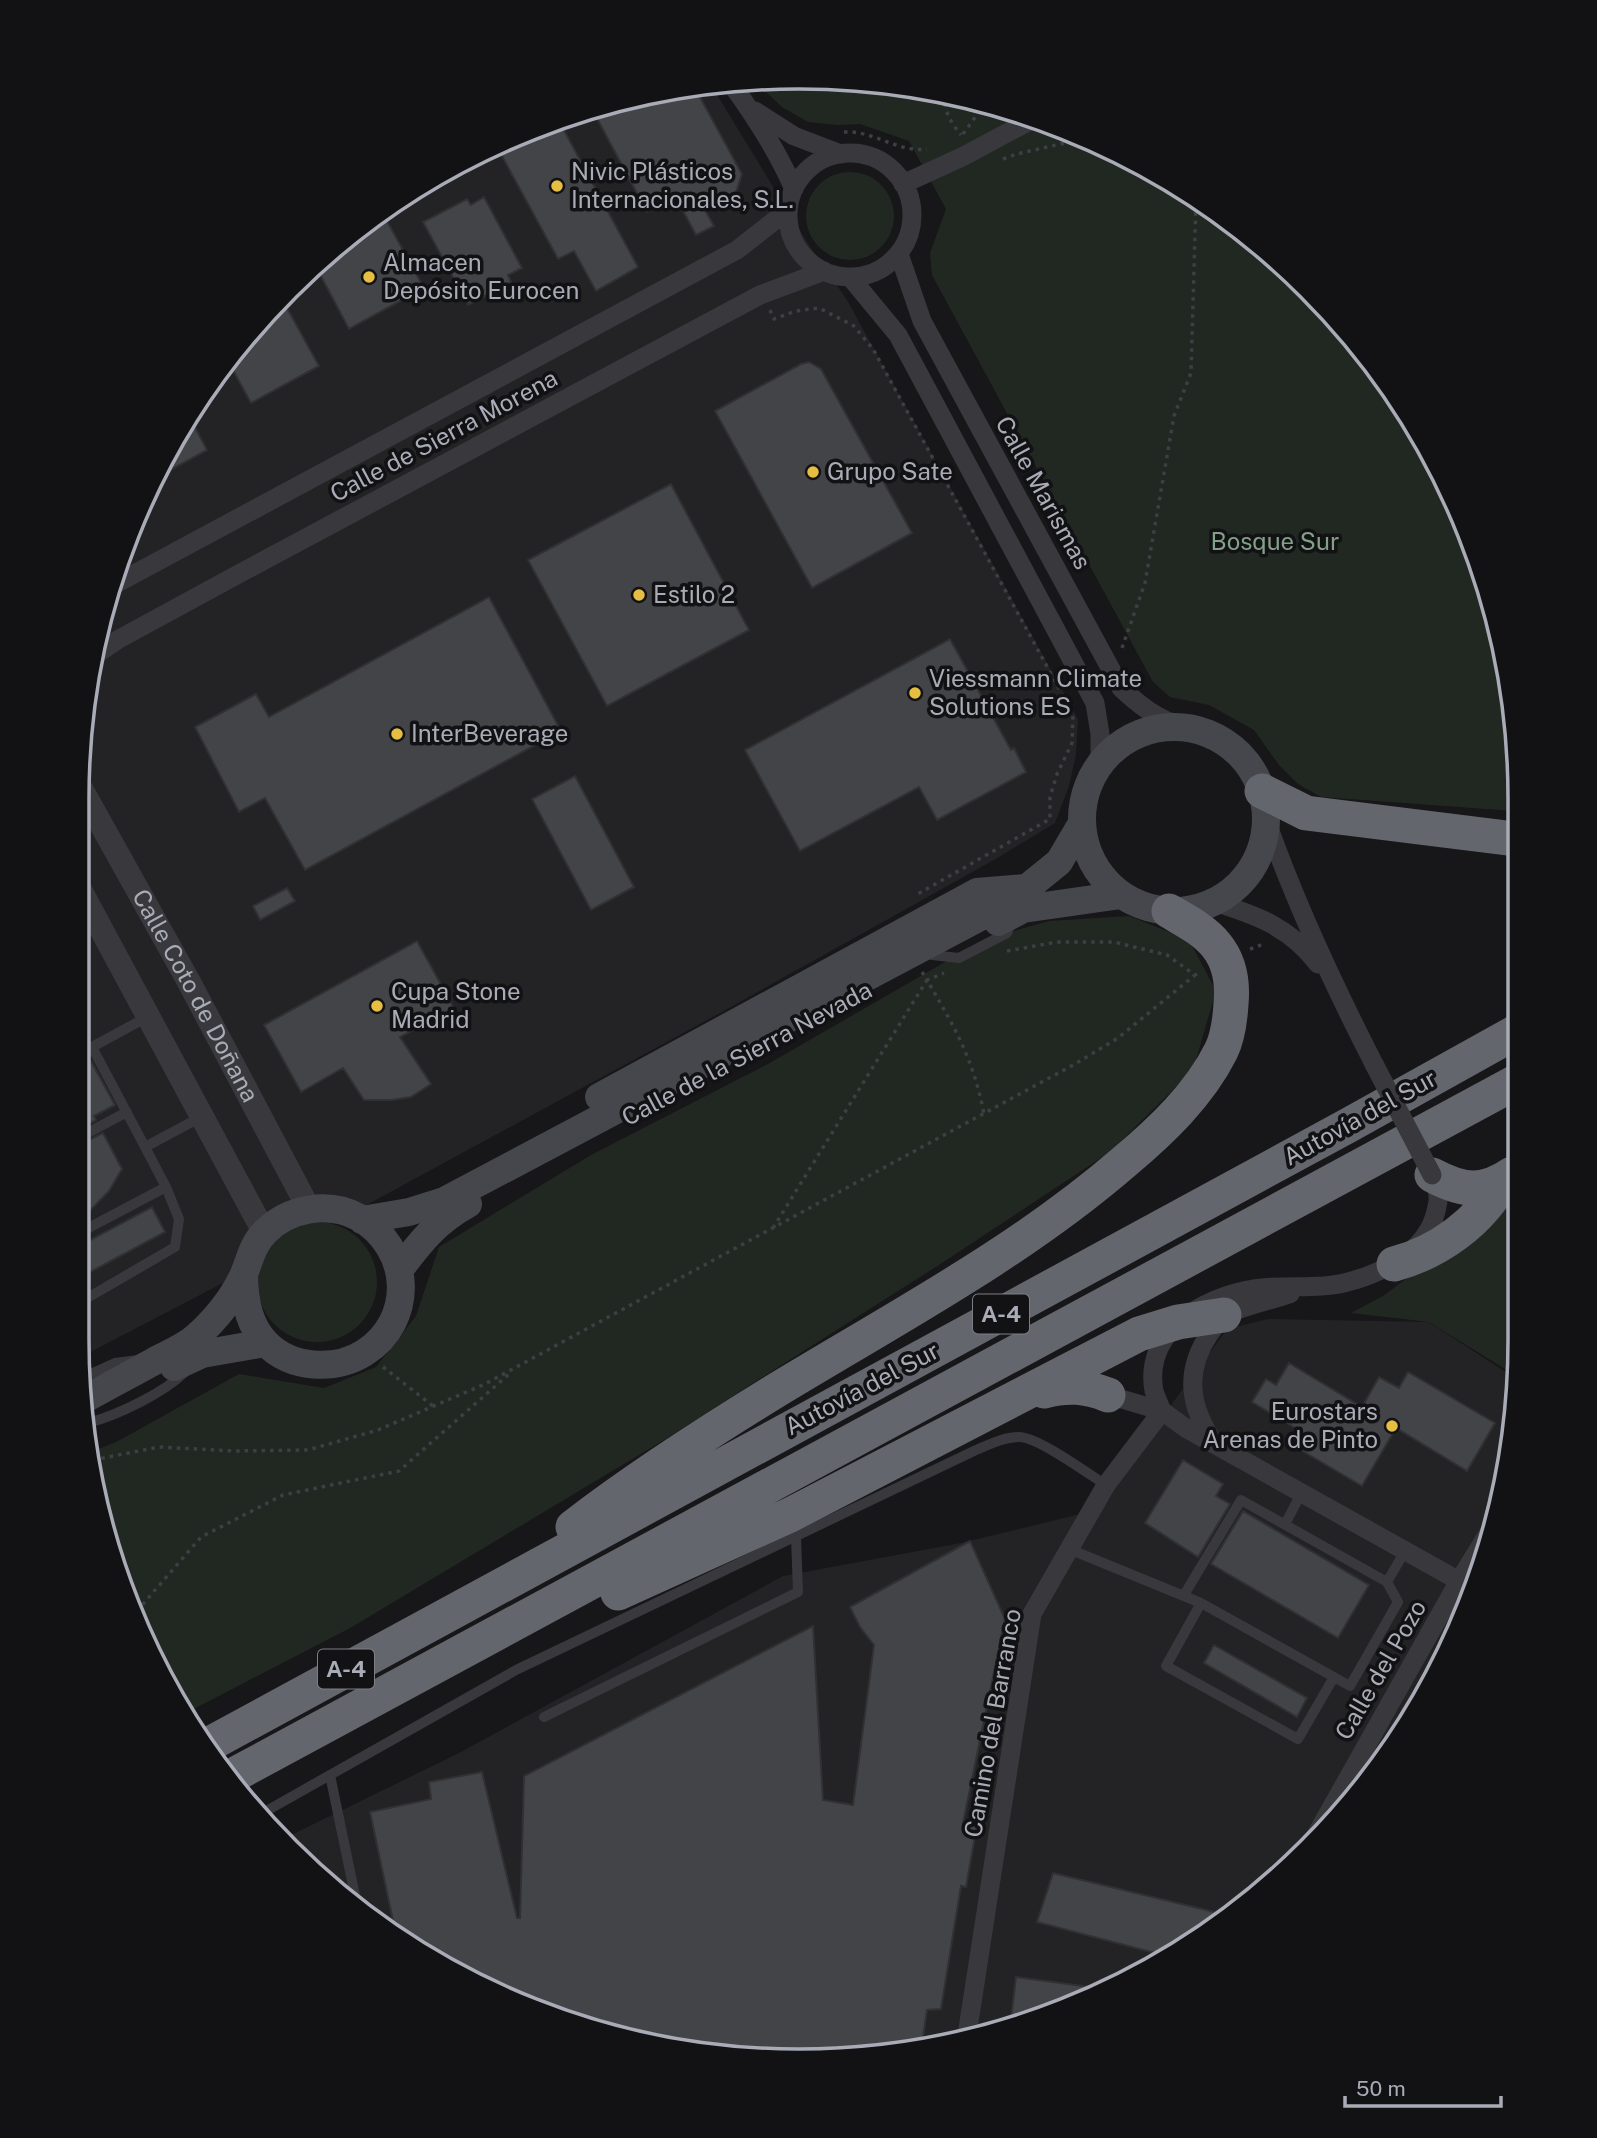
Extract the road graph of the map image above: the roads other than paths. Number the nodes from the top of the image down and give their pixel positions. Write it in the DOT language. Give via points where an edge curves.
graph roads {
  1 [pos="738,92"];
  2 [pos="750,108"];
  3 [pos="1020,125"];
  4 [pos="841,154"];
  5 [pos="903,184"];
  6 [pos="794,189"];
  7 [pos="788,210"];
  8 [pos="899,254"];
  9 [pos="824,271"];
  10 [pos="850,277"];
  11 [pos="124,579"];
  12 [pos="106,648"];
  13 [pos="1180,726"];
  14 [pos="1100,763"];
  15 [pos="89,803"];
  16 [pos="1264,806"];
  17 [pos="1082,823"];
  18 [pos="1508,838"];
  19 [pos="1121,894"];
  20 [pos="1019,900"];
  21 [pos="1214,902"];
  22 [pos="89,906"];
  23 [pos="1169,911"];
  24 [pos="1333,984"];
  25 [pos="150,1016"];
  26 [pos="1508,1036"];
  27 [pos="92,1047"];
  28 [pos="89,1049"];
  29 [pos="1508,1087"];
  30 [pos="127,1112"];
  31 [pos="203,1116"];
  32 [pos="89,1132"];
  33 [pos="145,1147"];
  34 [pos="1432,1175"];
  35 [pos="1508,1176"];
  36 [pos="1508,1178"];
  37 [pos="166,1187"];
  38 [pos="309,1209"];
  39 [pos="362,1220"];
  40 [pos="89,1228"];
  41 [pos="264,1232"];
  42 [pos="1394,1264"];
  43 [pos="400,1269"];
  44 [pos="244,1274"];
  45 [pos="1314,1287"];
  46 [pos="89,1297"];
  47 [pos="1224,1315"];
  48 [pos="1178,1322"];
  49 [pos="265,1343"];
  50 [pos="202,1354"];
  51 [pos="162,1357"];
  52 [pos="90,1374"];
  53 [pos="1192,1392"];
  54 [pos="92,1395"];
  55 [pos="1108,1395"];
  56 [pos="1024,1396"];
  57 [pos="93,1410"];
  58 [pos="1162,1411"];
  59 [pos="94,1421"];
  60 [pos="1215,1444"];
  61 [pos="1106,1485"];
  62 [pos="1302,1492"];
  63 [pos="1285,1524"];
  64 [pos="796,1537"];
  65 [pos="1069,1549"];
  66 [pos="1405,1550"];
  67 [pos="1387,1581"];
  68 [pos="1464,1583"];
  69 [pos="1462,1589"];
  70 [pos="485,1594"];
  71 [pos="1184,1595"];
  72 [pos="1201,1603"];
  73 [pos="499,1631"];
  74 [pos="1334,1677"];
  75 [pos="544,1717"];
  76 [pos="214,1741"];
  77 [pos="238,1773"];
  78 [pos="330,1775"];
  79 [pos="1339,1798"];
  80 [pos="280,1803"];
  81 [pos="268,1810"];
  82 [pos="271,1813"];
  83 [pos="354,1892"];
  84 [pos="968,2028"];
  1 -- 2 [label="street"];
  2 -- 4 [label="street" via="794,136"];
  2 -- 6 [label="street"];
  3 -- 5 [label="street"];
  4 -- 5 [label="street" via="877,159"];
  4 -- 6 [label="street" via="805,172"];
  5 -- 8 [label="street" via="912,220"];
  6 -- 7 [label="street"];
  7 -- 9 [label="street" via="796,247"];
  7 -- 11 [label="street, Calle de Sierra Morena" via="737,250"];
  8 -- 10 [label="street" via="869,275"];
  8 -- 13 [label="street, Calle Marismas" via="922,321 1121,688 1140,707"];
  9 -- 10 [label="street"];
  9 -- 12 [label="street, Calle de Sierra Morena" via="761,295"];
  10 -- 14 [label="street" via="898,335 1095,703"];
  13 -- 14 [label="main road" via="1127,739"];
  13 -- 16 [label="main road" via="1202,730 1239,754 1253,771"];
  14 -- 17 [label="main road" via="1089,782"];
  15 -- 38 [label="street, Calle Coto de Doñana"];
  16 -- 18 [label="highway"];
  16 -- 21 [label="main road" via="1260,854 1241,882"];
  16 -- 24 [label="street" via="1291,890"];
  17 -- 19 [label="main road" via="1093,864"];
  17 -- 20 [label="main road, Calle de la Sierra Nevada" via="1059,862"];
  19 -- 20 [label="main road, Calle de la Sierra Nevada" via="1023,909"];
  19 -- 23 [label="main road" via="1152,909"];
  20 -- 39 [label="main road" via="977,892 579,1108 409,1212"];
  20 -- 43 [label="main road, Calle de la Sierra Nevada" via="931,967 462,1207 440,1221"];
  21 -- 23 [label="main road"];
  21 -- 24 [label="street" via="1272,923 1308,950"];
  22 -- 25 [label="street, Calle Coto de Doñana"];
  23 -- 70 [label="highway" via="1211,939 1228,964 1232,980 1230,1023 1222,1049 1204,1079 1159,1132 1086,1195 982,1266 696,1439"];
  24 -- 34 [label="street, bridge"];
  25 -- 27 [label="lane"];
  25 -- 31 [label="street, Calle Coto de Doñana"];
  26 -- 70 [label="highway, Autovía del Sur / A-4"];
  27 -- 28 [label="lane"];
  27 -- 30 [label="lane"];
  29 -- 73 [label="highway, Autovía del Sur / A-4"];
  30 -- 32 [label="lane"];
  30 -- 33 [label="lane"];
  31 -- 33 [label="lane"];
  31 -- 41 [label="street, Calle Coto de Doñana"];
  33 -- 37 [label="lane"];
  34 -- 35 [label="highway" via="1457,1187 1472,1188 1486,1188"];
  34 -- 42 [label="street" via="1439,1197 1434,1221 1423,1239"];
  36 -- 42 [label="highway" via="1463,1228 1429,1252"];
  37 -- 40 [label="lane"];
  37 -- 46 [label="lane" via="179,1219 175,1247"];
  38 -- 39 [label="main road" via="334,1209"];
  38 -- 41 [label="main road" via="285,1217"];
  39 -- 43 [label="main road" via="390,1245"];
  41 -- 44 [label="main road"];
  42 -- 45 [label="street" via="1346,1283"];
  43 -- 49 [label="main road" via="401,1289 392,1322 380,1339 347,1362 304,1364"];
  44 -- 49 [label="main road" via="244,1295"];
  44 -- 51 [label="main road" via="215,1320"];
  45 -- 47 [label="street"];
  45 -- 48 [label="street" via="1232,1294 1212,1300"];
  47 -- 48 [label="highway"];
  47 -- 53 [label="street" via="1194,1362"];
  48 -- 56 [label="highway" via="1139,1335"];
  48 -- 58 [label="street" via="1164,1339 1154,1366 1154,1391"];
  49 -- 50 [label="main road"];
  50 -- 57 [label="main road"];
  50 -- 59 [label="lane" via="177,1380"];
  51 -- 52 [label="lane" via="115,1363"];
  51 -- 54 [label="main road"];
  53 -- 58 [label="street"];
  53 -- 60 [label="street"];
  55 -- 56 [label="highway" via="1059,1387"];
  55 -- 58 [label="street"];
  56 -- 73 [label="highway" via="790,1515 597,1603"];
  58 -- 60 [label="street"];
  58 -- 61 [label="street, Camino del Barranco"];
  60 -- 62 [label="street"];
  61 -- 64 [label="lane" via="1040,1444 1022,1437 1004,1439"];
  61 -- 65 [label="street, Camino del Barranco"];
  62 -- 63 [label="lane"];
  62 -- 66 [label="street"];
  63 -- 67 [label="lane"];
  63 -- 71 [label="lane" via="1241,1500"];
  64 -- 75 [label="lane" via="798,1592"];
  64 -- 78 [label="lane" via="516,1670"];
  65 -- 71 [label="lane"];
  65 -- 84 [label="street, Camino del Barranco" via="1032,1614"];
  66 -- 67 [label="lane"];
  66 -- 68 [label="street"];
  67 -- 74 [label="lane" via="1398,1602 1350,1686"];
  69 -- 79 [label="street, Calle del Pozo"];
  70 -- 76 [label="highway, Autovía del Sur / A-4"];
  71 -- 72 [label="lane"];
  72 -- 74 [label="lane"];
  72 -- 74 [label="lane" via="1166,1666 1298,1739"];
  73 -- 77 [label="highway, Autovía del Sur / A-4"];
  78 -- 80 [label="lane"];
  78 -- 83 [label="lane"];
  80 -- 81 [label="lane"];
  80 -- 82 [label="lane"];
}
